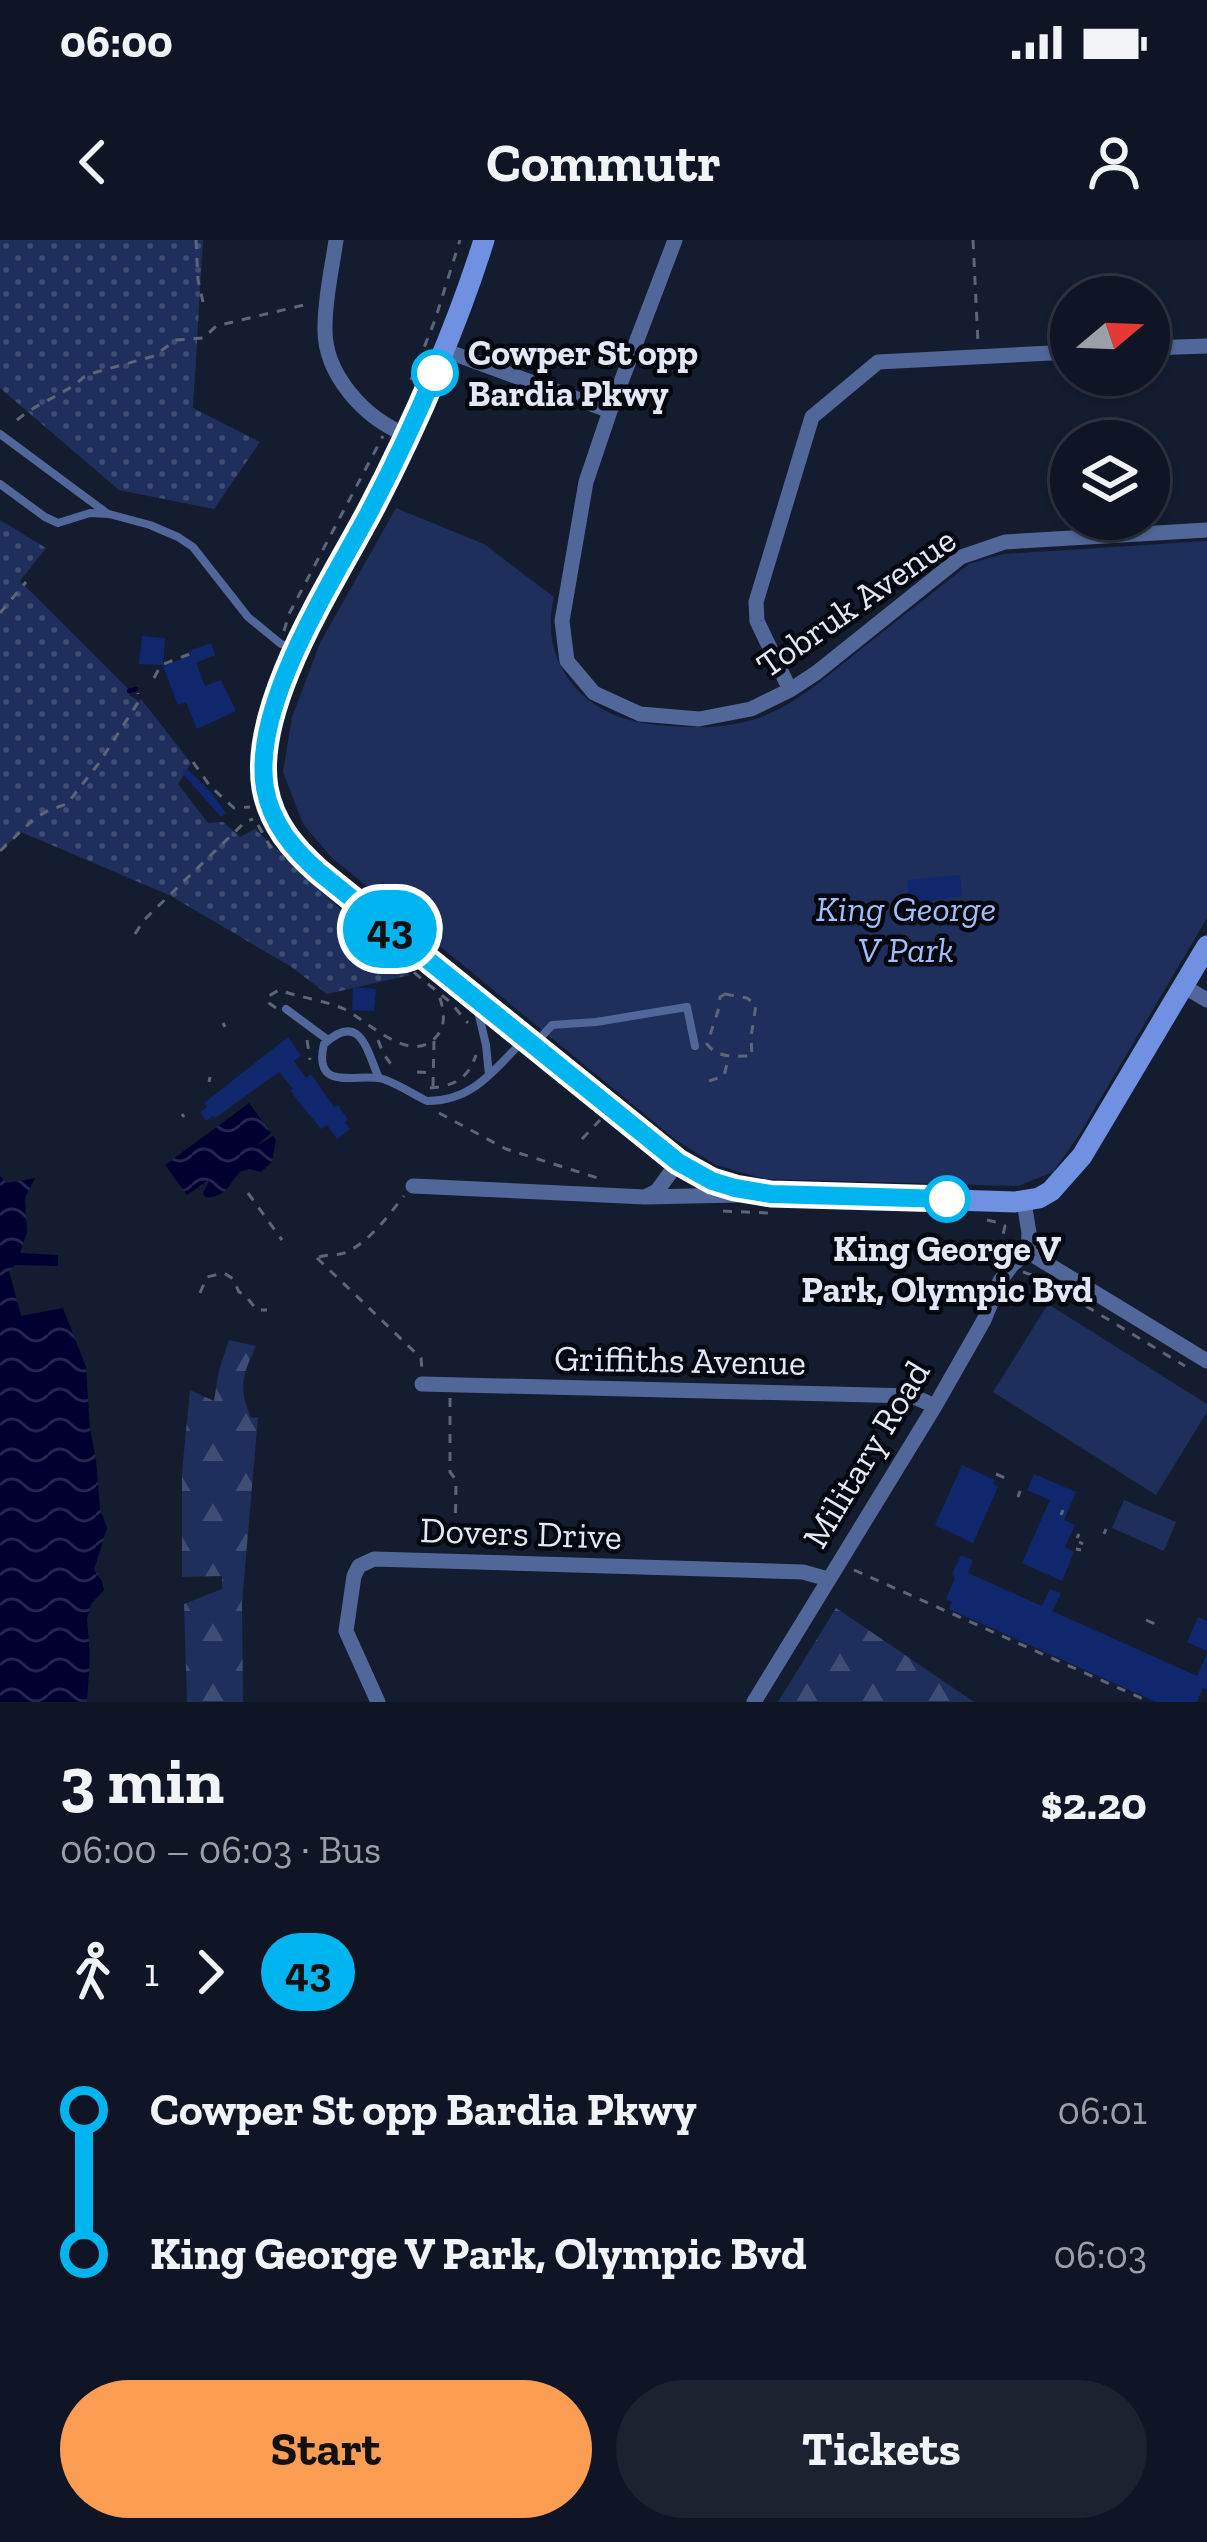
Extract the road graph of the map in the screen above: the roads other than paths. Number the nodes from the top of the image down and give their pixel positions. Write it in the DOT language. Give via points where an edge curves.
graph roads {
  1 [pos="336,240"];
  2 [pos="484,240"];
  3 [pos="675,240"];
  4 [pos="1207,346"];
  5 [pos="1170,347"];
  6 [pos="444,350"];
  7 [pos="1050,353"];
  8 [pos="610,411"];
  9 [pos="397,431"];
  10 [pos="0,434"];
  11 [pos="0,484"];
  12 [pos="110,514"];
  13 [pos="1207,530"];
  14 [pos="289,646"];
  15 [pos="790,690"];
  16 [pos="1207,946"];
  17 [pos="1183,986"];
  18 [pos="474,996"];
  19 [pos="1207,1000"];
  20 [pos="284,1011"];
  21 [pos="328,1040"];
  22 [pos="529,1042"];
  23 [pos="695,1046"];
  24 [pos="489,1076"];
  25 [pos="379,1078"];
  26 [pos="678,1162"];
  27 [pos="412,1186"];
  28 [pos="645,1197"];
  29 [pos="1024,1202"];
  30 [pos="771,1203"];
  31 [pos="1028,1252"];
  32 [pos="1207,1361"];
  33 [pos="422,1384"];
  34 [pos="935,1406"];
  35 [pos="828,1579"];
  36 [pos="378,1702"];
  37 [pos="754,1702"];
  1 -- 9 [label="street" via="324,331 333,369 359,404"];
  2 -- 6 [label="main road"];
  3 -- 8 [label="street, Tobruk Avenue"];
  4 -- 5 [label="street"];
  6 -- 8 [label="street"];
  6 -- 9 [label="main road"];
  7 -- 15 [label="street" via="878,362 812,417 756,602"];
  8 -- 15 [label="street, Tobruk Avenue" via="586,482 562,621 567,661 594,693 640,714 699,719 751,709"];
  9 -- 14 [label="main road" via="374,505"];
  10 -- 12 [label="lane"];
  11 -- 12 [label="lane" via="58,523"];
  12 -- 14 [label="lane" via="193,547 248,617"];
  13 -- 15 [label="street, Tobruk Avenue" via="1005,542 962,557"];
  14 -- 18 [label="main road" via="265,787 285,838"];
  16 -- 17 [label="main road"];
  17 -- 19 [label="street"];
  17 -- 29 [label="main road" via="1072,1170"];
  18 -- 22 [label="main road"];
  18 -- 24 [label="lane"];
  20 -- 21 [label="lane"];
  21 -- 25 [label="lane" via="344,1032 361,1036"];
  21 -- 25 [label="lane" via="322,1056 331,1076"];
  22 -- 23 [label="lane" via="552,1024 687,1007"];
  22 -- 24 [label="lane"];
  22 -- 26 [label="main road"];
  24 -- 25 [label="lane" via="434,1101"];
  26 -- 28 [label="street"];
  26 -- 30 [label="main road"];
  27 -- 28 [label="street"];
  28 -- 30 [label="street"];
  29 -- 30 [label="main road"];
  29 -- 31 [label="street"];
  31 -- 32 [label="street"];
  31 -- 34 [label="street, Military Road" via="1000,1281"];
  33 -- 34 [label="street, Griffiths Avenue" via="912,1396"];
  34 -- 35 [label="street, Military Road"];
  35 -- 36 [label="street, Dovers Drive" via="374,1559 354,1576 346,1630"];
  35 -- 37 [label="street, Military Road"];
}
